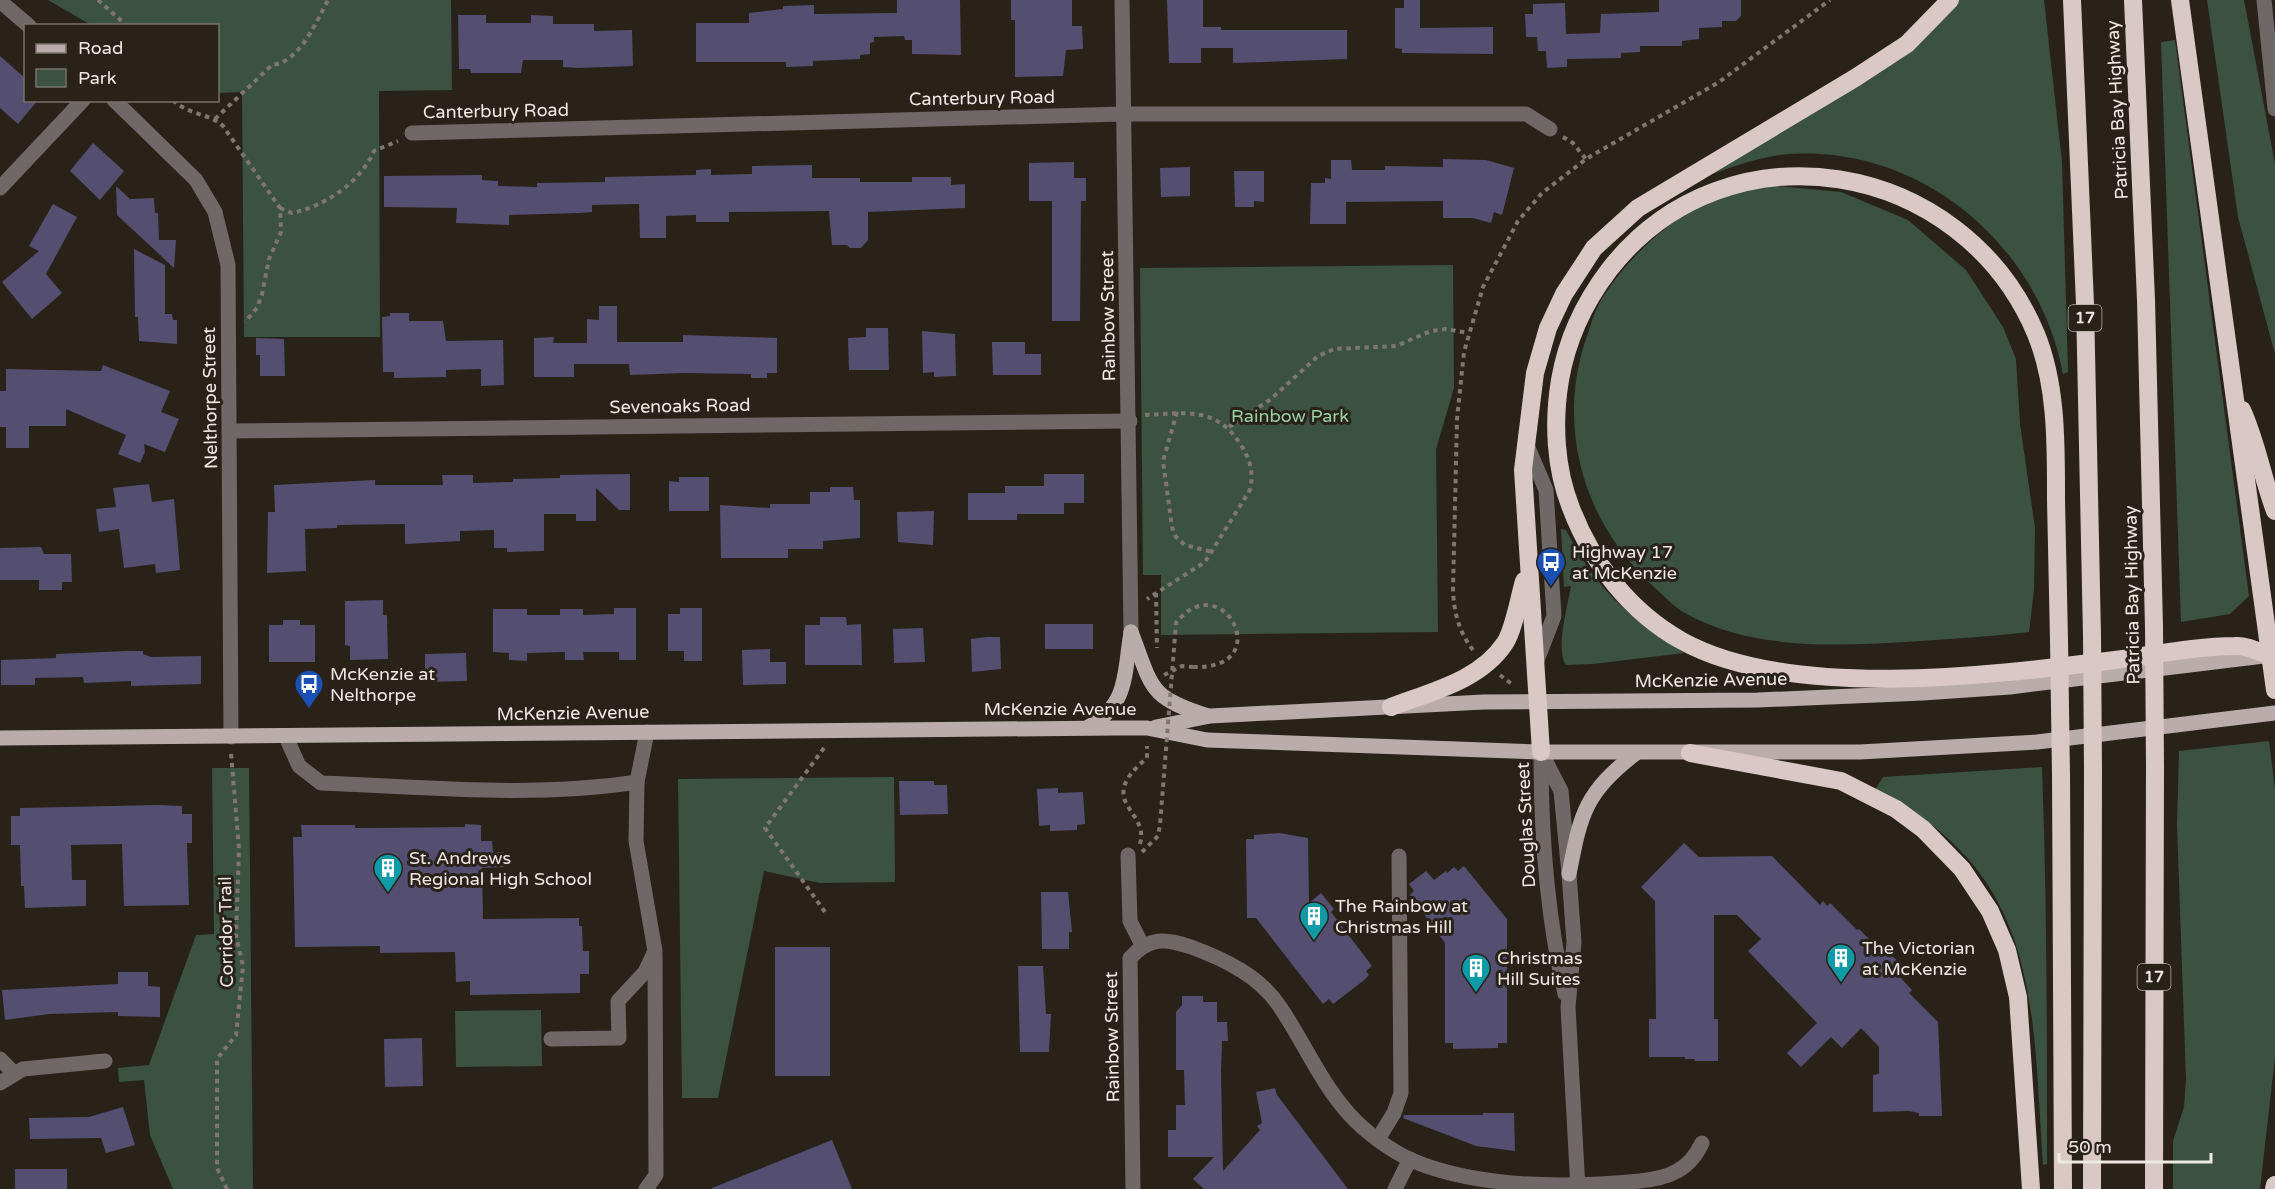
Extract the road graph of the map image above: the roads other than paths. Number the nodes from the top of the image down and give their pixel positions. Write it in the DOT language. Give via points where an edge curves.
graph roads {
  1 [pos="1122,0"];
  2 [pos="1950,0"];
  3 [pos="2072,0"];
  4 [pos="2133,0"];
  5 [pos="2180,0"];
  6 [pos="2264,0"];
  7 [pos="0,1"];
  8 [pos="26,24"];
  9 [pos="81,102"];
  10 [pos="116,102"];
  11 [pos="2274,103"];
  12 [pos="1124,114"];
  13 [pos="1550,129"];
  14 [pos="412,133"];
  15 [pos="0,188"];
  16 [pos="2235,395"];
  17 [pos="1130,418"];
  18 [pos="230,431"];
  19 [pos="1526,442"];
  20 [pos="2275,511"];
  21 [pos="1528,568"];
  22 [pos="1131,632"];
  23 [pos="2273,655"];
  24 [pos="1534,669"];
  25 [pos="2275,690"];
  26 [pos="1536,703"];
  27 [pos="1391,706"];
  28 [pos="2275,713"];
  29 [pos="1210,716"];
  30 [pos="1085,728"];
  31 [pos="1148,728"];
  32 [pos="647,732"];
  33 [pos="231,737"];
  34 [pos="286,737"];
  35 [pos="0,738"];
  36 [pos="1541,752"];
  37 [pos="1636,753"];
  38 [pos="1690,753"];
  39 [pos="637,782"];
  40 [pos="1136,854"];
  41 [pos="1400,856"];
  42 [pos="1569,874"];
  43 [pos="1142,945"];
  44 [pos="655,951"];
  45 [pos="1568,1007"];
  46 [pos="552,1039"];
  47 [pos="0,1059"];
  48 [pos="105,1061"];
  49 [pos="14,1073"];
  50 [pos="0,1083"];
  51 [pos="1378,1139"];
  52 [pos="1702,1143"];
  53 [pos="1410,1159"];
  54 [pos="1578,1187"];
  55 [pos="646,1189"];
  56 [pos="1133,1189"];
  57 [pos="1395,1189"];
  58 [pos="2031,1189"];
  59 [pos="2063,1189"];
  60 [pos="2092,1189"];
  61 [pos="2154,1189"];
  1 -- 12 [label="street, Rainbow Street"];
  2 -- 19 [label="highway" via="1907,44 1638,208 1594,248 1548,327 1535,373"];
  3 -- 60 [label="highway, 17, bridge" via="2085,315 2092,636"];
  4 -- 61 [label="highway, Patricia Bay Highway / 17, bridge" via="2154,627"];
  5 -- 16 [label="highway"];
  6 -- 11 [label="street"];
  7 -- 8 [label="street"];
  9 -- 15 [label="street"];
  10 -- 18 [label="street, Nelthorpe Street" via="196,180 215,212 228,265"];
  12 -- 13 [label="street, Canterbury Road" via="1526,114"];
  12 -- 14 [label="street, Canterbury Road"];
  12 -- 17 [label="street, Rainbow Street"];
  16 -- 20 [label="highway" via="2254,435"];
  16 -- 23 [label="highway"];
  17 -- 18 [label="street, Sevenoaks Road"];
  17 -- 22 [label="street, Rainbow Street"];
  18 -- 33 [label="street, Nelthorpe Street"];
  19 -- 21 [label="highway" via="1523,470"];
  19 -- 24 [label="street" via="1546,490 1554,616"];
  21 -- 24 [label="highway"];
  21 -- 27 [label="highway" via="1506,642 1479,670"];
  22 -- 29 [label="main road" via="1157,680 1155,691 1176,706"];
  22 -- 30 [label="main road" via="1120,698 1104,718"];
  23 -- 25 [label="highway"];
  23 -- 26 [label="main road, McKenzie Avenue" via="1945,692"];
  23 -- 59 [label="highway, bridge" via="2240,645 2056,667 1963,675 1823,676 1736,664 1679,639 1620,591 1595,559 1574,518 1559,465 1557,398 1563,361 1578,318 1620,256 1657,221 1702,196 1738,184 1811,175 1888,190 1923,206 1953,225 1978,248 2018,298 2037,335 2047,369 2055,431 2058,640 2061,775"];
  24 -- 26 [label="highway"];
  26 -- 27 [label="main road, McKenzie Avenue"];
  26 -- 36 [label="highway"];
  27 -- 29 [label="main road, McKenzie Avenue"];
  28 -- 38 [label="main road, McKenzie Avenue" via="1959,748"];
  29 -- 31 [label="main road, McKenzie Avenue"];
  30 -- 31 [label="main road, McKenzie Avenue"];
  30 -- 32 [label="main road, McKenzie Avenue"];
  31 -- 36 [label="main road, McKenzie Avenue" via="1207,740"];
  32 -- 34 [label="main road, McKenzie Avenue"];
  32 -- 39 [label="street"];
  33 -- 34 [label="main road, McKenzie Avenue"];
  33 -- 35 [label="main road, McKenzie Avenue"];
  34 -- 39 [label="street" via="299,766 321,783 510,791 593,789"];
  36 -- 37 [label="main road, McKenzie Avenue"];
  36 -- 42 [label="street, Douglas Street" via="1560,791"];
  36 -- 45 [label="street, Douglas Street" via="1541,800 1555,951"];
  37 -- 38 [label="main road, McKenzie Avenue"];
  37 -- 42 [label="main road" via="1597,787 1588,802 1579,823"];
  38 -- 58 [label="highway" via="1840,781 1896,809 1923,829 1962,869 1990,911 2007,950 2018,997"];
  39 -- 44 [label="street" via="636,841"];
  40 -- 43 [label="street" via="1130,921"];
  41 -- 51 [label="street" via="1401,1093"];
  42 -- 45 [label="street, Douglas Street" via="1574,942"];
  43 -- 51 [label="street" via="1175,941 1222,958 1254,980 1279,1005 1336,1099"];
  43 -- 56 [label="street, Rainbow Street" via="1130,958"];
  44 -- 46 [label="street" via="645,972 618,1001 619,1038"];
  44 -- 55 [label="street" via="656,1174"];
  45 -- 54 [label="street, Douglas Street"];
  47 -- 49 [label="street"];
  48 -- 49 [label="street"];
  49 -- 50 [label="street"];
  51 -- 53 [label="street"];
  52 -- 54 [label="street" via="1691,1161 1672,1175"];
  53 -- 54 [label="street" via="1448,1175 1488,1184"];
  53 -- 57 [label="street"];
}
